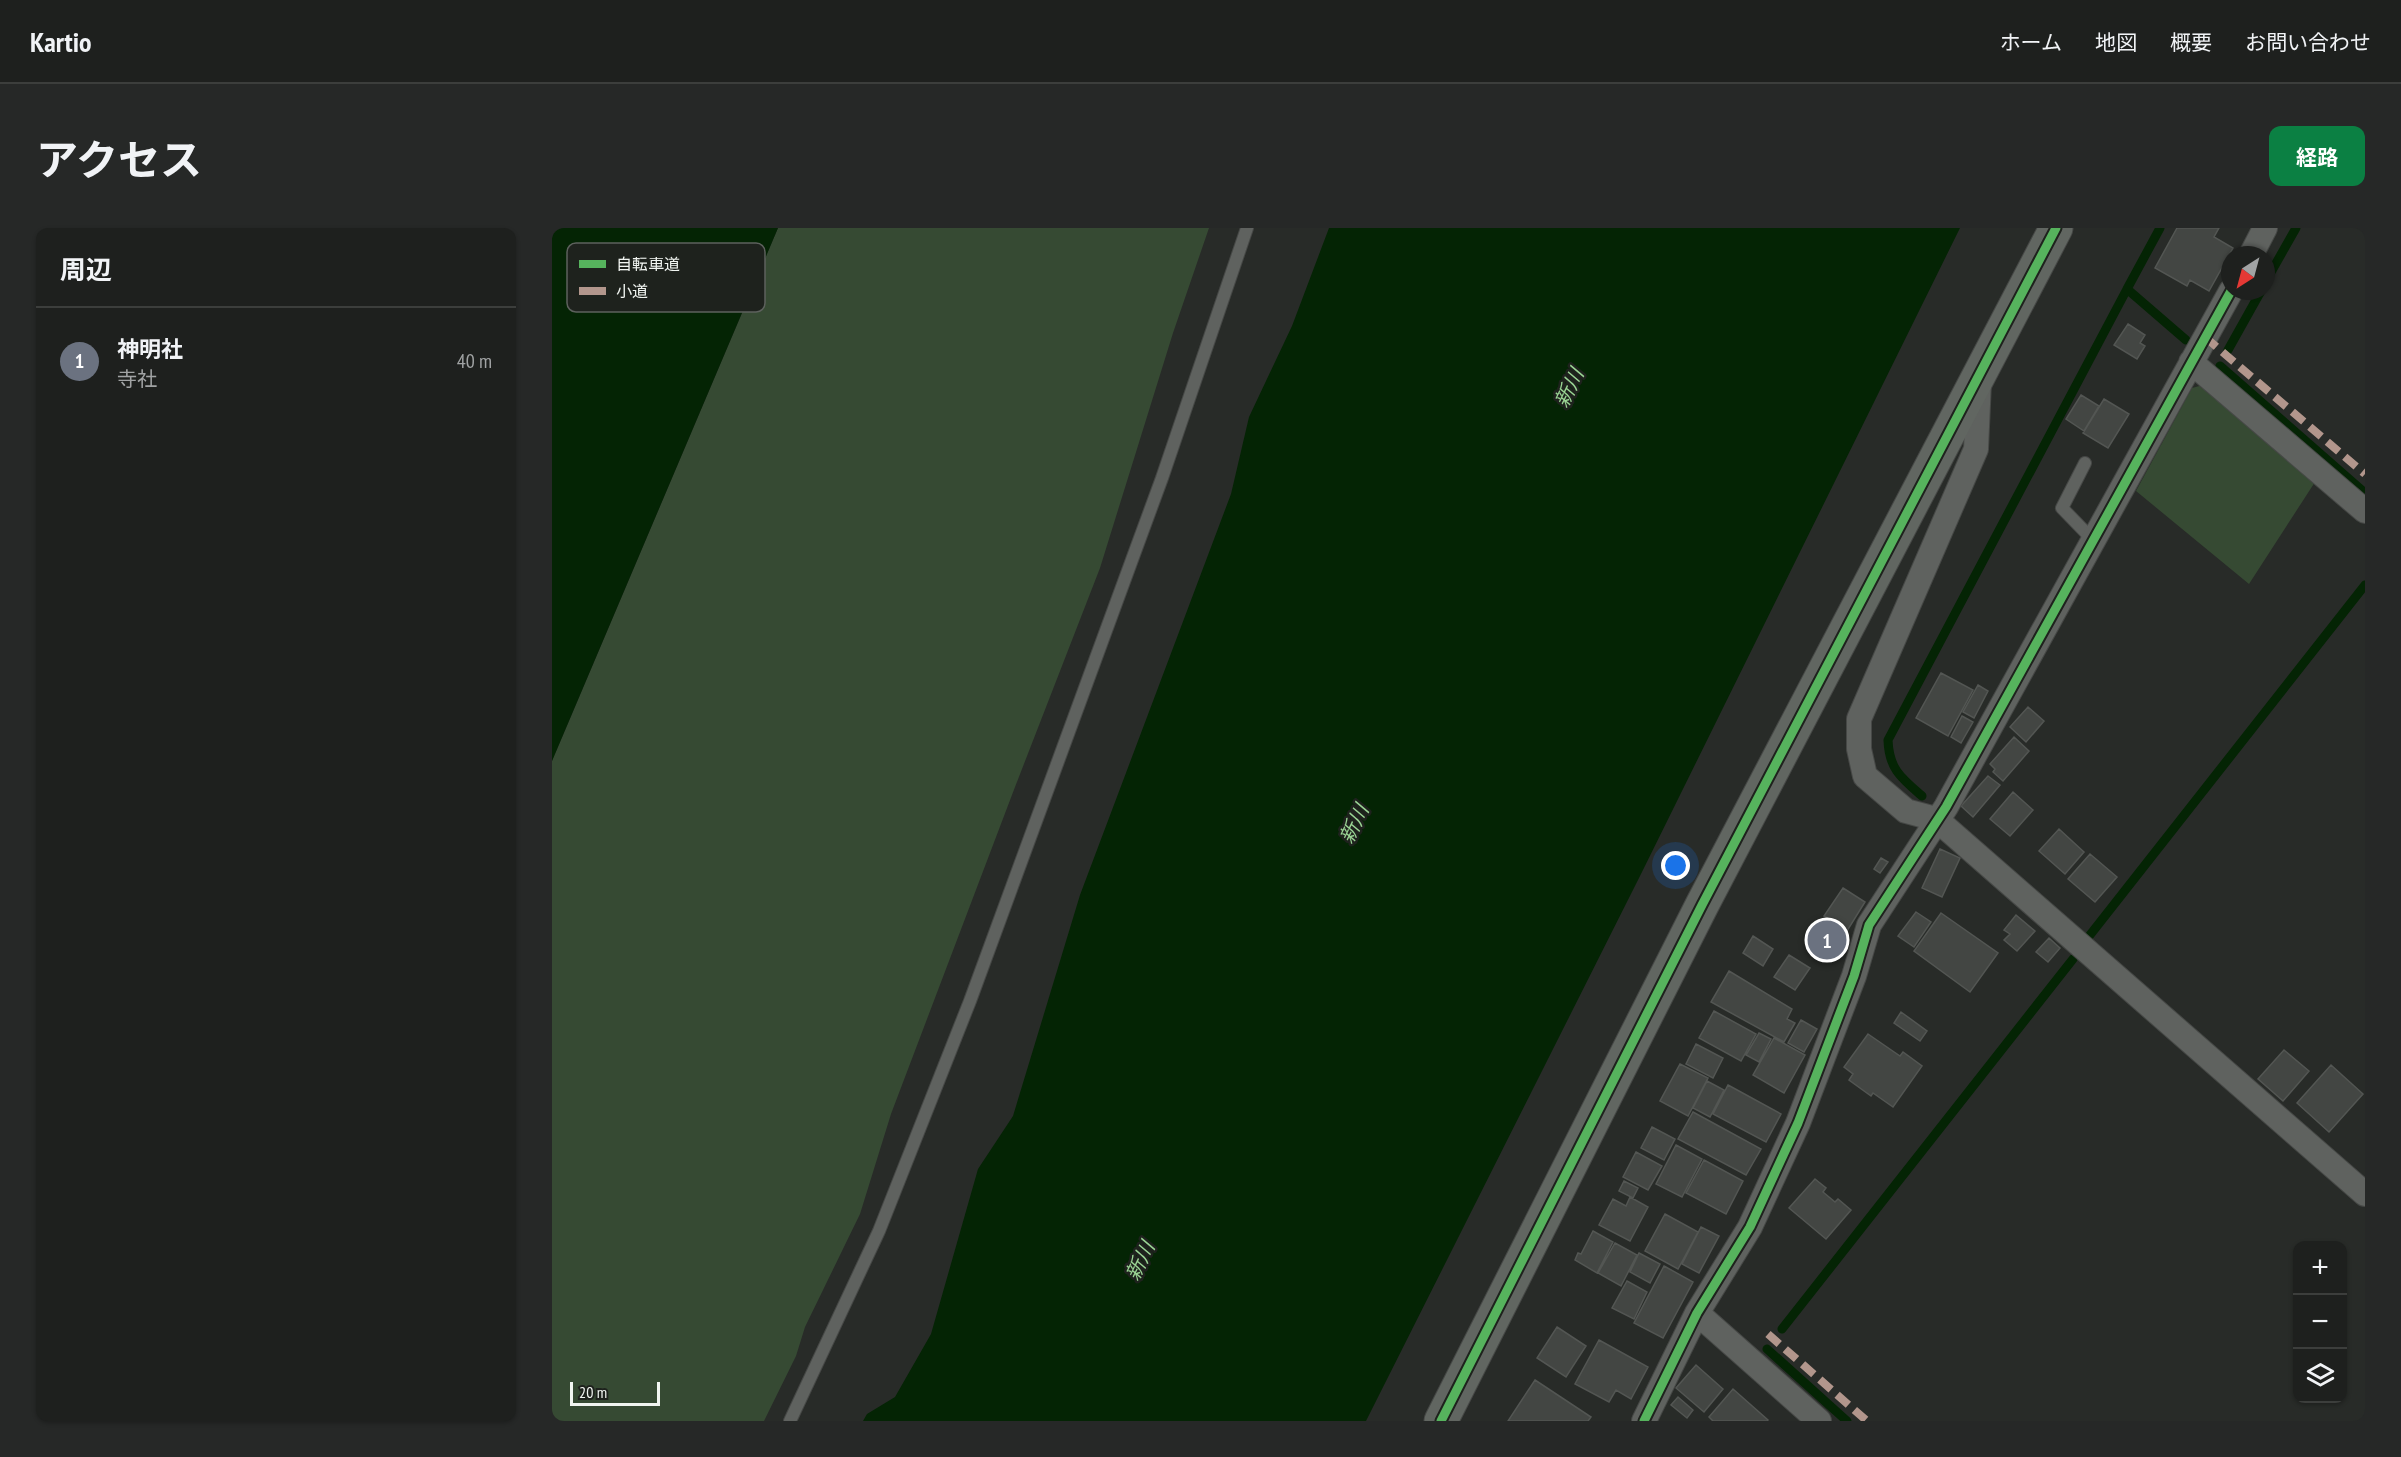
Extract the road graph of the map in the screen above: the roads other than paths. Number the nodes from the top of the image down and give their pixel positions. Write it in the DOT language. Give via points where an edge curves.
graph roads {
  1 [pos="1247,228"];
  2 [pos="2056,228"];
  3 [pos="2265,228"];
  4 [pos="2256,246"];
  5 [pos="2226,300"];
  6 [pos="2192,362"];
  7 [pos="1980,373"];
  8 [pos="2085,463"];
  9 [pos="2365,511"];
  10 [pos="2093,540"];
  11 [pos="1936,819"];
  12 [pos="2365,1194"];
  13 [pos="1697,1313"];
  14 [pos="790,1421"];
  15 [pos="1441,1421"];
  16 [pos="1644,1421"];
  17 [pos="1819,1421"];
  1 -- 14 [label="lane" via="1158,489 970,1001 879,1231"];
  2 -- 7 [label="street"];
  3 -- 4 [label="street"];
  5 -- 6 [label="street"];
  6 -- 9 [label="street"];
  6 -- 10 [label="street"];
  7 -- 11 [label="street" via="1976,449 1859,719 1864,776 1906,812"];
  7 -- 15 [label="street" via="1702,905"];
  8 -- 10 [label="lane" via="2062,508"];
  10 -- 11 [label="street"];
  11 -- 12 [label="street"];
  11 -- 13 [label="street" via="1869,925 1854,976 1798,1123 1750,1227"];
  13 -- 16 [label="street"];
  13 -- 17 [label="street"];
}
